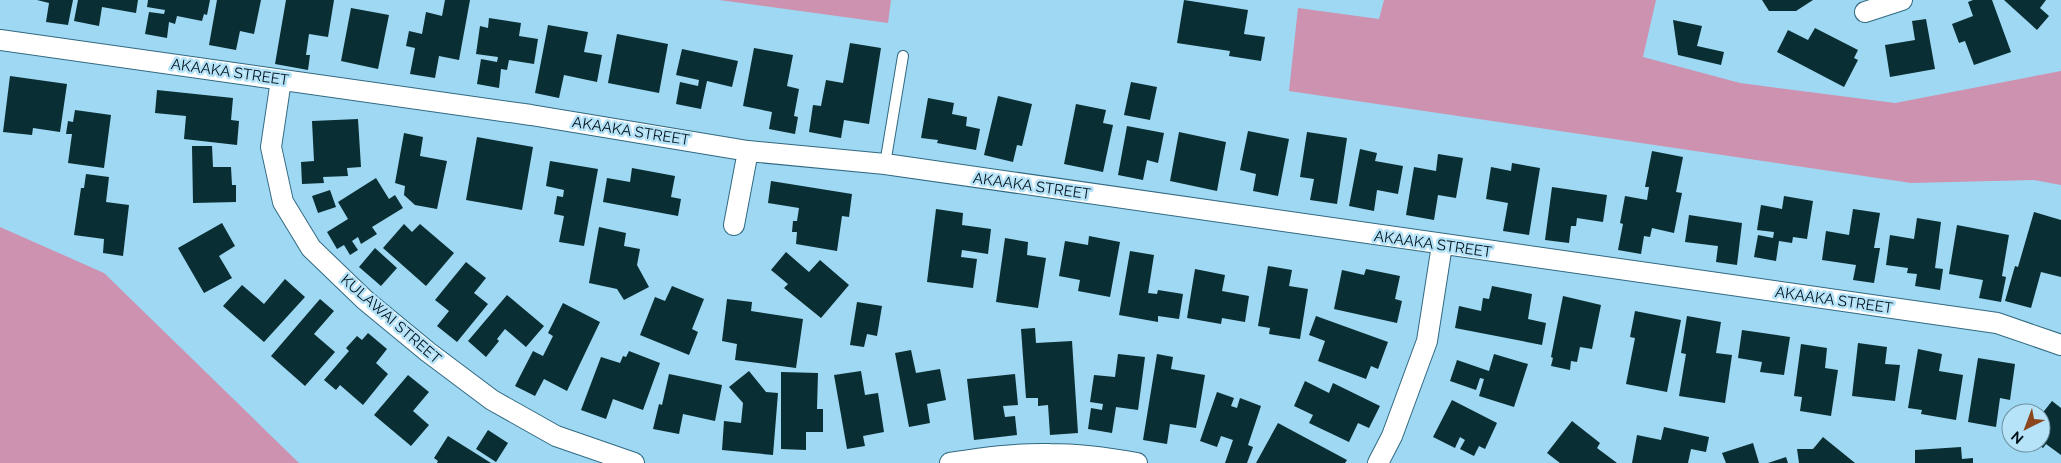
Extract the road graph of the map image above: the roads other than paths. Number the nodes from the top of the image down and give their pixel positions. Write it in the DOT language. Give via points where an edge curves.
graph roads {
  1 [pos="1902,0"];
  2 [pos="1865,12"];
  3 [pos="0,40"];
  4 [pos="903,56"];
  5 [pos="281,80"];
  6 [pos="748,151"];
  7 [pos="885,164"];
  8 [pos="734,225"];
  9 [pos="1442,245"];
  10 [pos="2061,345"];
  11 [pos="634,463"];
  12 [pos="950,463"];
  13 [pos="1137,463"];
  14 [pos="1378,463"];
  1 -- 2 [label="street"];
  3 -- 5 [label="street, AKAAKA STREET"];
  4 -- 7 [label="lane"];
  5 -- 6 [label="street, AKAAKA STREET" via="530,115"];
  5 -- 11 [label="street, KULAWAI STREET" via="271,147 283,202 311,248 372,306 492,400 556,436"];
  6 -- 7 [label="street, AKAAKA STREET"];
  6 -- 8 [label="street"];
  7 -- 9 [label="street, AKAAKA STREET"];
  9 -- 10 [label="street, AKAAKA STREET" via="1997,323"];
  9 -- 14 [label="street" via="1426,341 1392,436"];
  12 -- 13 [label="street" via="996,456 1050,454"];
}
